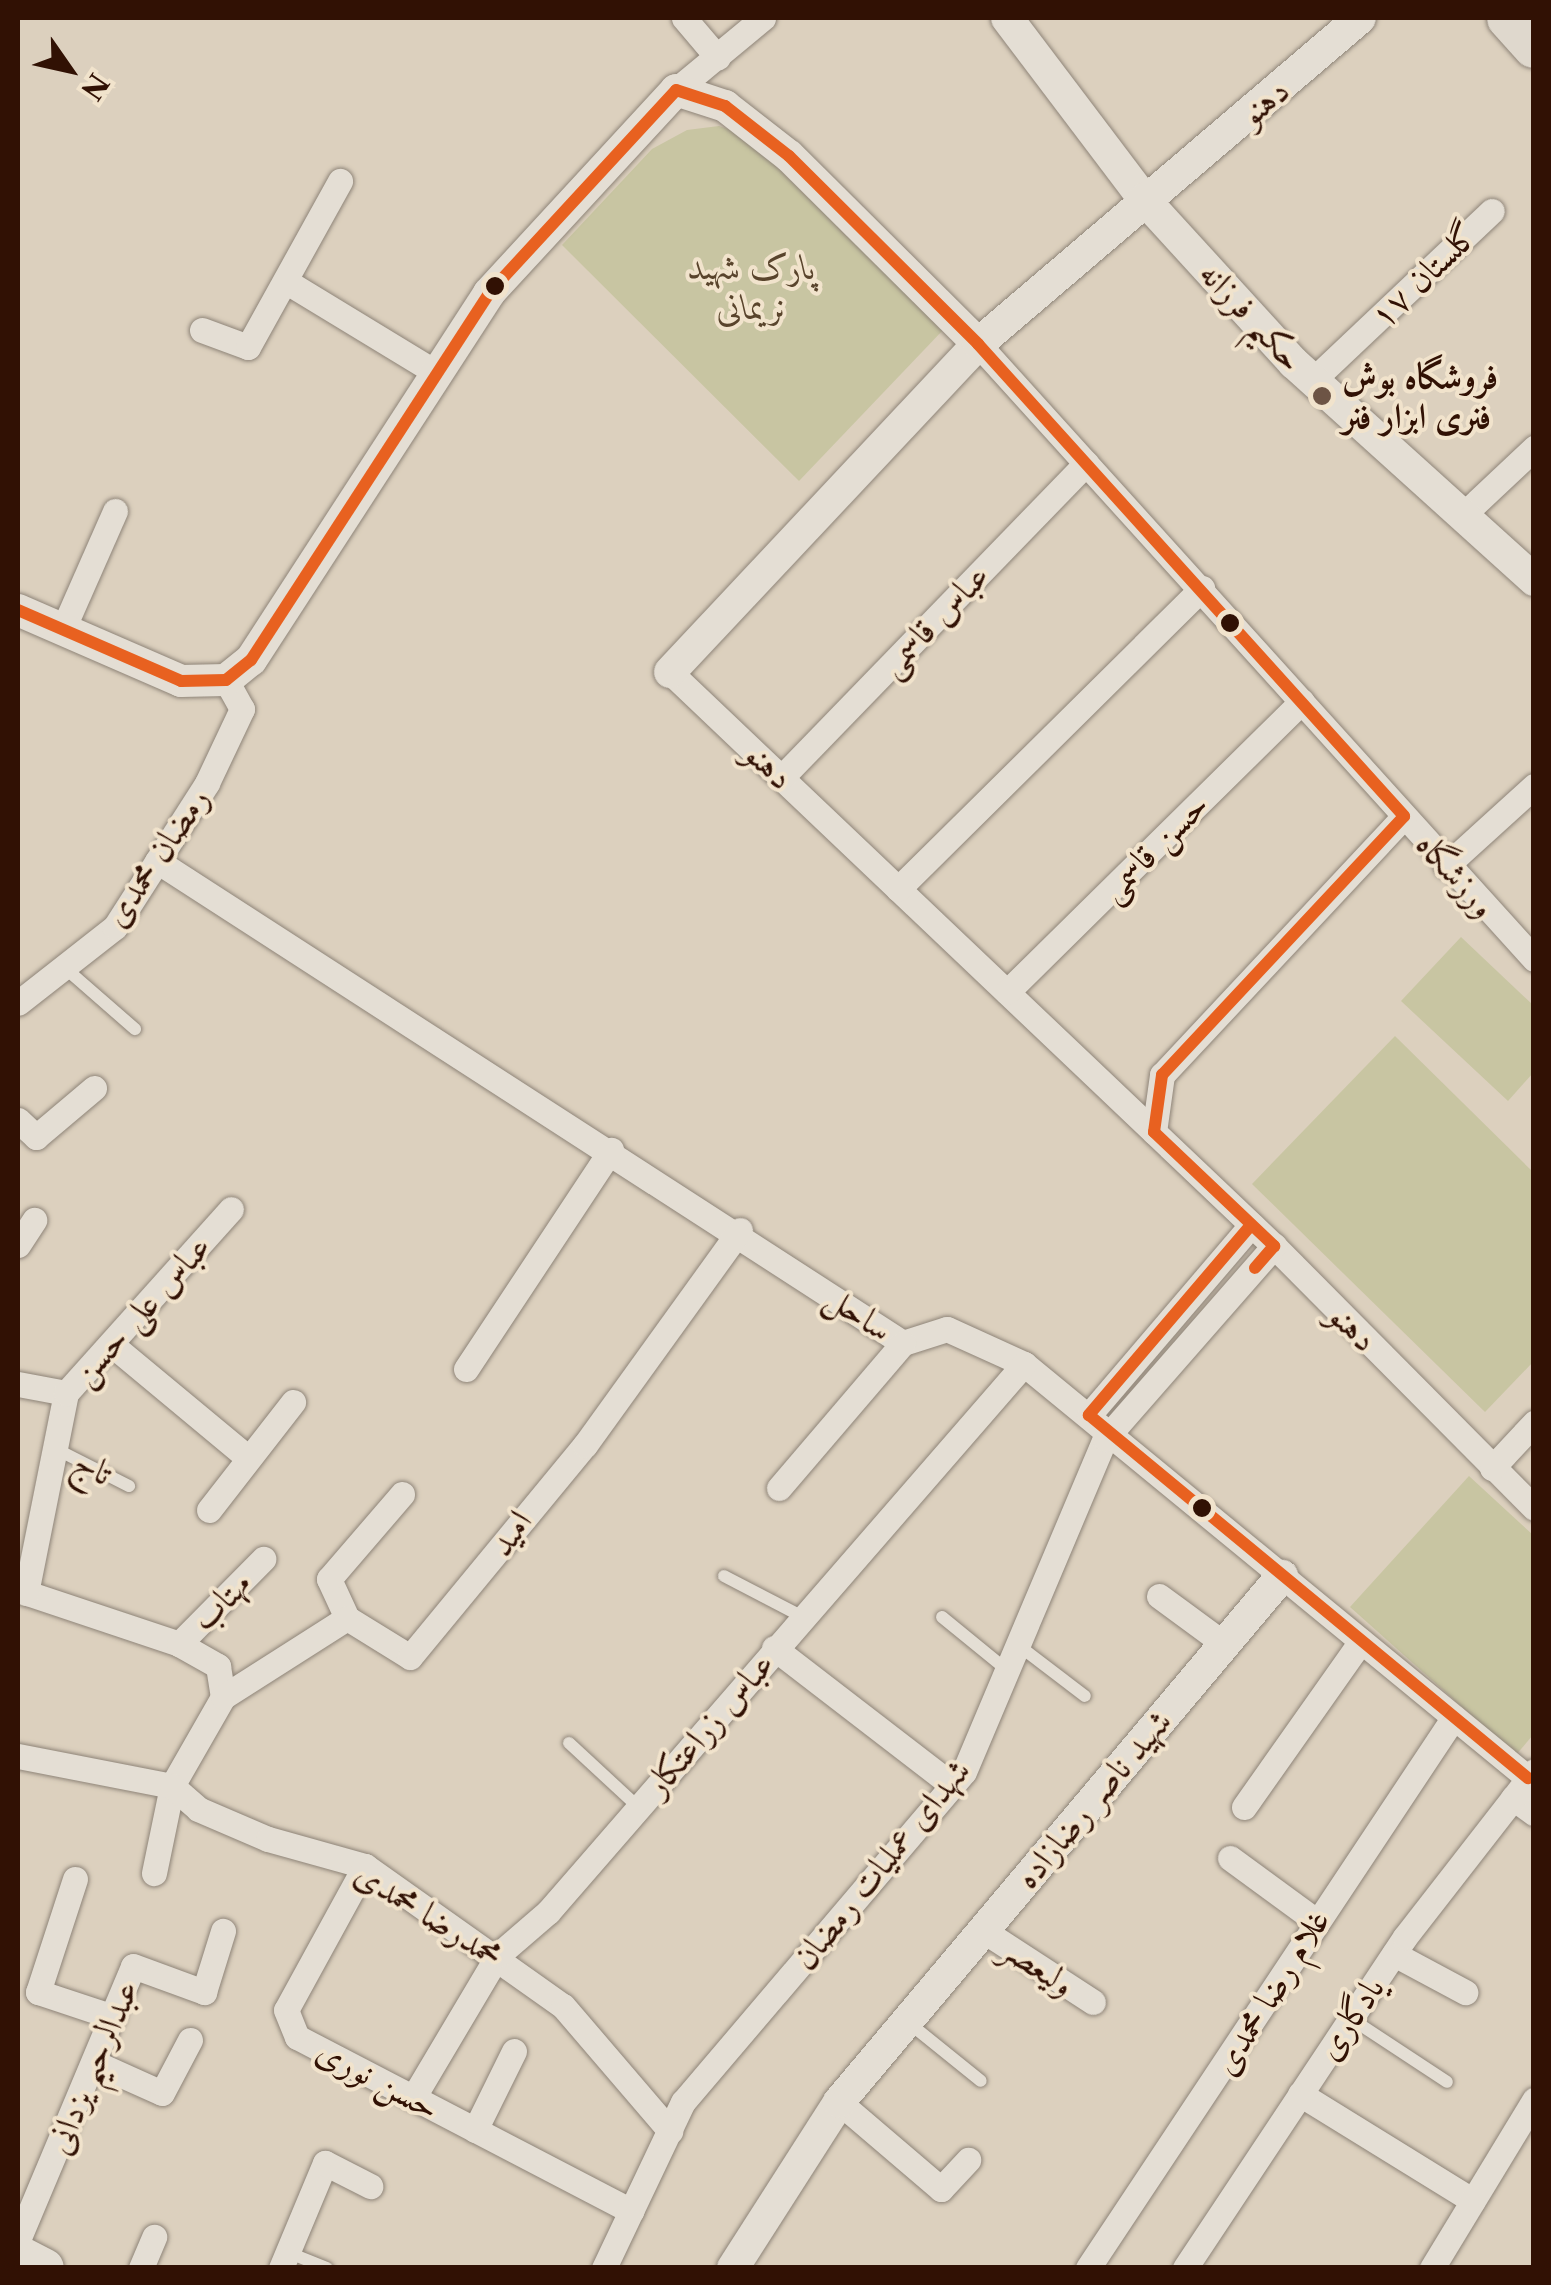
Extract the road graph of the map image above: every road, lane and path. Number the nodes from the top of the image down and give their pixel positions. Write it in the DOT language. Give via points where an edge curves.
graph roads {
  1 [pos="684,18"];
  2 [pos="763,18"];
  3 [pos="1008,18"];
  4 [pos="1384,18"];
  5 [pos="1508,18"];
  6 [pos="1353,26"];
  7 [pos="1534,47"];
  8 [pos="718,58"];
  9 [pos="676,90"];
  10 [pos="340,181"];
  11 [pos="1144,199"];
  12 [pos="1492,211"];
  13 [pos="287,282"];
  14 [pos="202,330"];
  15 [pos="978,344"];
  16 [pos="435,372"];
  17 [pos="1314,380"];
  18 [pos="1534,448"];
  19 [pos="1086,462"];
  20 [pos="115,510"];
  21 [pos="1463,515"];
  22 [pos="1534,580"];
  23 [pos="1202,588"];
  24 [pos="18,610"];
  25 [pos="63,628"];
  26 [pos="670,672"];
  27 [pos="226,680"];
  28 [pos="1302,702"];
  29 [pos="782,777"];
  30 [pos="1534,786"];
  31 [pos="1404,816"];
  32 [pos="157,861"];
  33 [pos="1446,866"];
  34 [pos="898,888"];
  35 [pos="1534,960"];
  36 [pos="65,968"];
  37 [pos="1007,992"];
  38 [pos="18,1003"];
  39 [pos="135,1029"];
  40 [pos="94,1088"];
  41 [pos="18,1120"];
  42 [pos="1154,1132"];
  43 [pos="611,1150"];
  44 [pos="231,1209"];
  45 [pos="34,1220"];
  46 [pos="1251,1225"];
  47 [pos="740,1230"];
  48 [pos="18,1245"];
  49 [pos="1274,1246"];
  50 [pos="903,1342"];
  51 [pos="111,1344"];
  52 [pos="1024,1364"];
  53 [pos="466,1368"];
  54 [pos="18,1384"];
  55 [pos="66,1393"];
  56 [pos="293,1402"];
  57 [pos="1089,1415"];
  58 [pos="1534,1423"];
  59 [pos="1110,1432"];
  60 [pos="56,1449"];
  61 [pos="247,1457"];
  62 [pos="1492,1468"];
  63 [pos="129,1486"];
  64 [pos="779,1488"];
  65 [pos="402,1494"];
  66 [pos="1534,1508"];
  67 [pos="209,1510"];
  68 [pos="263,1559"];
  69 [pos="724,1576"];
  70 [pos="1282,1576"];
  71 [pos="22,1591"];
  72 [pos="1160,1596"];
  73 [pos="801,1616"];
  74 [pos="942,1617"];
  75 [pos="347,1618"];
  76 [pos="1361,1641"];
  77 [pos="1223,1643"];
  78 [pos="179,1644"];
  79 [pos="1018,1645"];
  80 [pos="774,1648"];
  81 [pos="1007,1670"];
  82 [pos="1085,1696"];
  83 [pos="223,1697"];
  84 [pos="1454,1717"];
  85 [pos="569,1743"];
  86 [pos="18,1756"];
  87 [pos="952,1785"];
  88 [pos="172,1786"];
  89 [pos="1527,1790"];
  90 [pos="1244,1806"];
  91 [pos="638,1807"];
  92 [pos="1230,1858"];
  93 [pos="364,1866"];
  94 [pos="154,1873"];
  95 [pos="75,1879"];
  96 [pos="1316,1920"];
  97 [pos="984,1930"];
  98 [pos="222,1931"];
  99 [pos="1394,1954"];
  100 [pos="498,1956"];
  101 [pos="1464,1992"];
  102 [pos="1092,2002"];
  103 [pos="112,2018"];
  104 [pos="1350,2018"];
  105 [pos="909,2023"];
  106 [pos="190,2040"];
  107 [pos="514,2051"];
  108 [pos="94,2063"];
  109 [pos="981,2081"];
  110 [pos="1447,2082"];
  111 [pos="1300,2094"];
  112 [pos="414,2098"];
  113 [pos="1534,2100"];
  114 [pos="838,2102"];
  115 [pos="475,2130"];
  116 [pos="670,2130"];
  117 [pos="968,2160"];
  118 [pos="370,2186"];
  119 [pos="1473,2200"];
  120 [pos="631,2211"];
  121 [pos="154,2237"];
  122 [pos="18,2240"];
  123 [pos="18,2254"];
  124 [pos="284,2260"];
  125 [pos="1188,2266"];
  126 [pos="45,2268"];
  127 [pos="141,2268"];
  128 [pos="327,2268"];
  129 [pos="604,2268"];
  130 [pos="732,2268"];
  131 [pos="1088,2268"];
  132 [pos="1432,2268"];
  1 -- 8 [label="street"];
  2 -- 8 [label="street"];
  3 -- 11 [label="street, حکیم فرزانه"];
  4 -- 6 [label="street, دهنو"];
  5 -- 7 [label="highway"];
  6 -- 11 [label="street, دهنو"];
  8 -- 9 [label="street"];
  9 -- 15 [label="street" via="725,106 789,156"];
  9 -- 16 [label="street" via="489,293"];
  10 -- 13 [label="street"];
  11 -- 15 [label="street, دهنو"];
  11 -- 17 [label="street, حکیم فرزانه"];
  12 -- 17 [label="street, گلستان ۱۷"];
  13 -- 14 [label="street" via="248,347"];
  13 -- 16 [label="street"];
  15 -- 19 [label="street, ورزشگاه"];
  15 -- 26 [label="street, دهنو"];
  16 -- 27 [label="street" via="251,660"];
  17 -- 21 [label="street, حکیم فرزانه"];
  18 -- 21 [label="street"];
  19 -- 23 [label="street, ورزشگاه"];
  19 -- 29 [label="street, عباس قاسمی"];
  20 -- 25 [label="street"];
  21 -- 22 [label="street, حکیم فرزانه"];
  23 -- 28 [label="street, ورزشگاه"];
  23 -- 34 [label="street"];
  24 -- 25 [label="street"];
  25 -- 27 [label="street" via="181,681"];
  26 -- 29 [label="street, دهنو"];
  27 -- 32 [label="street, رمضان محمدی" via="242,709"];
  28 -- 31 [label="street, ورزشگاه"];
  28 -- 37 [label="street, حسن قاسمی"];
  29 -- 34 [label="street, دهنو"];
  30 -- 33 [label="street"];
  31 -- 33 [label="street, ورزشگاه"];
  31 -- 42 [label="street" via="1162,1075"];
  32 -- 36 [label="street, رمضان محمدی" via="116,927"];
  32 -- 43 [label="street, ساحل"];
  33 -- 35 [label="street, ورزشگاه"];
  34 -- 37 [label="street, دهنو"];
  36 -- 38 [label="street, رمضان محمدی"];
  36 -- 39 [label="lane"];
  37 -- 42 [label="street, دهنو"];
  40 -- 41 [label="street" via="36,1137"];
  42 -- 46 [label="street, دهنو"];
  43 -- 47 [label="street, ساحل"];
  43 -- 53 [label="street"];
  44 -- 51 [label="street, عباس علی حسن"];
  45 -- 48 [label="street"];
  46 -- 49 [label="street, دهنو"];
  46 -- 57 [label="street"];
  47 -- 50 [label="street, ساحل"];
  47 -- 75 [label="street, امید" via="586,1445 410,1657"];
  49 -- 59 [label="street, شهدای عملیات رمضان"];
  49 -- 62 [label="street, دهنو"];
  50 -- 52 [label="street, ساحل" via="947,1329"];
  50 -- 64 [label="street"];
  51 -- 55 [label="street, عباس علی حسن"];
  51 -- 61 [label="street"];
  52 -- 57 [label="street, ساحل"];
  52 -- 73 [label="street, عباس زراعتکار"];
  54 -- 55 [label="street"];
  55 -- 60 [label="street, عباس علی حسن"];
  56 -- 61 [label="street"];
  57 -- 59 [label="street, ساحل"];
  58 -- 62 [label="street"];
  59 -- 70 [label="street, ساحل"];
  59 -- 79 [label="street, شهدای عملیات رمضان"];
  60 -- 63 [label="lane, تاج"];
  60 -- 71 [label="street, عباس علی حسن"];
  61 -- 67 [label="street"];
  62 -- 66 [label="street, دهنو"];
  65 -- 75 [label="street" via="329,1579"];
  68 -- 78 [label="street, مهتاب"];
  69 -- 73 [label="lane"];
  70 -- 76 [label="street, ساحل"];
  70 -- 77 [label="street, شهید ناصر رضازاده"];
  71 -- 78 [label="street"];
  72 -- 77 [label="street"];
  73 -- 80 [label="street, عباس زراعتکار"];
  74 -- 81 [label="lane"];
  75 -- 83 [label="street"];
  76 -- 84 [label="street, ساحل"];
  76 -- 90 [label="street"];
  77 -- 97 [label="street, شهید ناصر رضازاده"];
  78 -- 83 [label="street" via="218,1666"];
  79 -- 81 [label="street, شهدای عملیات رمضان"];
  79 -- 82 [label="lane"];
  80 -- 87 [label="street"];
  80 -- 91 [label="street, عباس زراعتکار"];
  81 -- 87 [label="street, شهدای عملیات رمضان"];
  83 -- 88 [label="street"];
  84 -- 89 [label="street, ساحل"];
  84 -- 96 [label="street, غلام رضا محمدی"];
  85 -- 91 [label="lane"];
  86 -- 88 [label="street, محمدرضا محمدی"];
  87 -- 116 [label="street, شهدای عملیات رمضان" via="683,2102"];
  88 -- 93 [label="street, محمدرضا محمدی" via="250,1832"];
  88 -- 94 [label="street"];
  89 -- 99 [label="street, یادگاری"];
  91 -- 100 [label="street, عباس زراعتکار"];
  92 -- 96 [label="street"];
  93 -- 100 [label="street, محمدرضا محمدی"];
  93 -- 112 [label="street, حسن نوری" via="286,2010 297,2037"];
  95 -- 103 [label="street" via="38,1992"];
  96 -- 131 [label="street, غلام رضا محمدی"];
  97 -- 102 [label="street, ولیعصر"];
  97 -- 105 [label="street, شهید ناصر رضازاده"];
  98 -- 103 [label="street, عبدالرحیم یزدانی" via="204,1992 133,1966"];
  99 -- 101 [label="street"];
  99 -- 104 [label="street, یادگاری"];
  100 -- 112 [label="street, عباس زراعتکار"];
  100 -- 116 [label="street, محمدرضا محمدی" via="608,2051"];
  103 -- 108 [label="street, عبدالرحیم یزدانی"];
  104 -- 110 [label="lane"];
  104 -- 111 [label="street, یادگاری"];
  105 -- 109 [label="lane"];
  105 -- 114 [label="street, شهید ناصر رضازاده"];
  106 -- 108 [label="street" via="162,2093"];
  107 -- 115 [label="street"];
  108 -- 122 [label="street, عبدالرحیم یزدانی"];
  111 -- 119 [label="street"];
  111 -- 125 [label="street, یادگاری"];
  112 -- 115 [label="street, حسن نوری"];
  113 -- 119 [label="street"];
  114 -- 117 [label="street" via="941,2188"];
  114 -- 130 [label="street, شهید ناصر رضازاده"];
  115 -- 120 [label="street, حسن نوری"];
  116 -- 120 [label="street, شهدای عملیات رمضان"];
  118 -- 124 [label="street" via="325,2164"];
  119 -- 132 [label="street"];
  120 -- 129 [label="street, شهدای عملیات رمضان"];
  121 -- 127 [label="street"];
  123 -- 126 [label="main road"];
  124 -- 128 [label="lane"];
}
